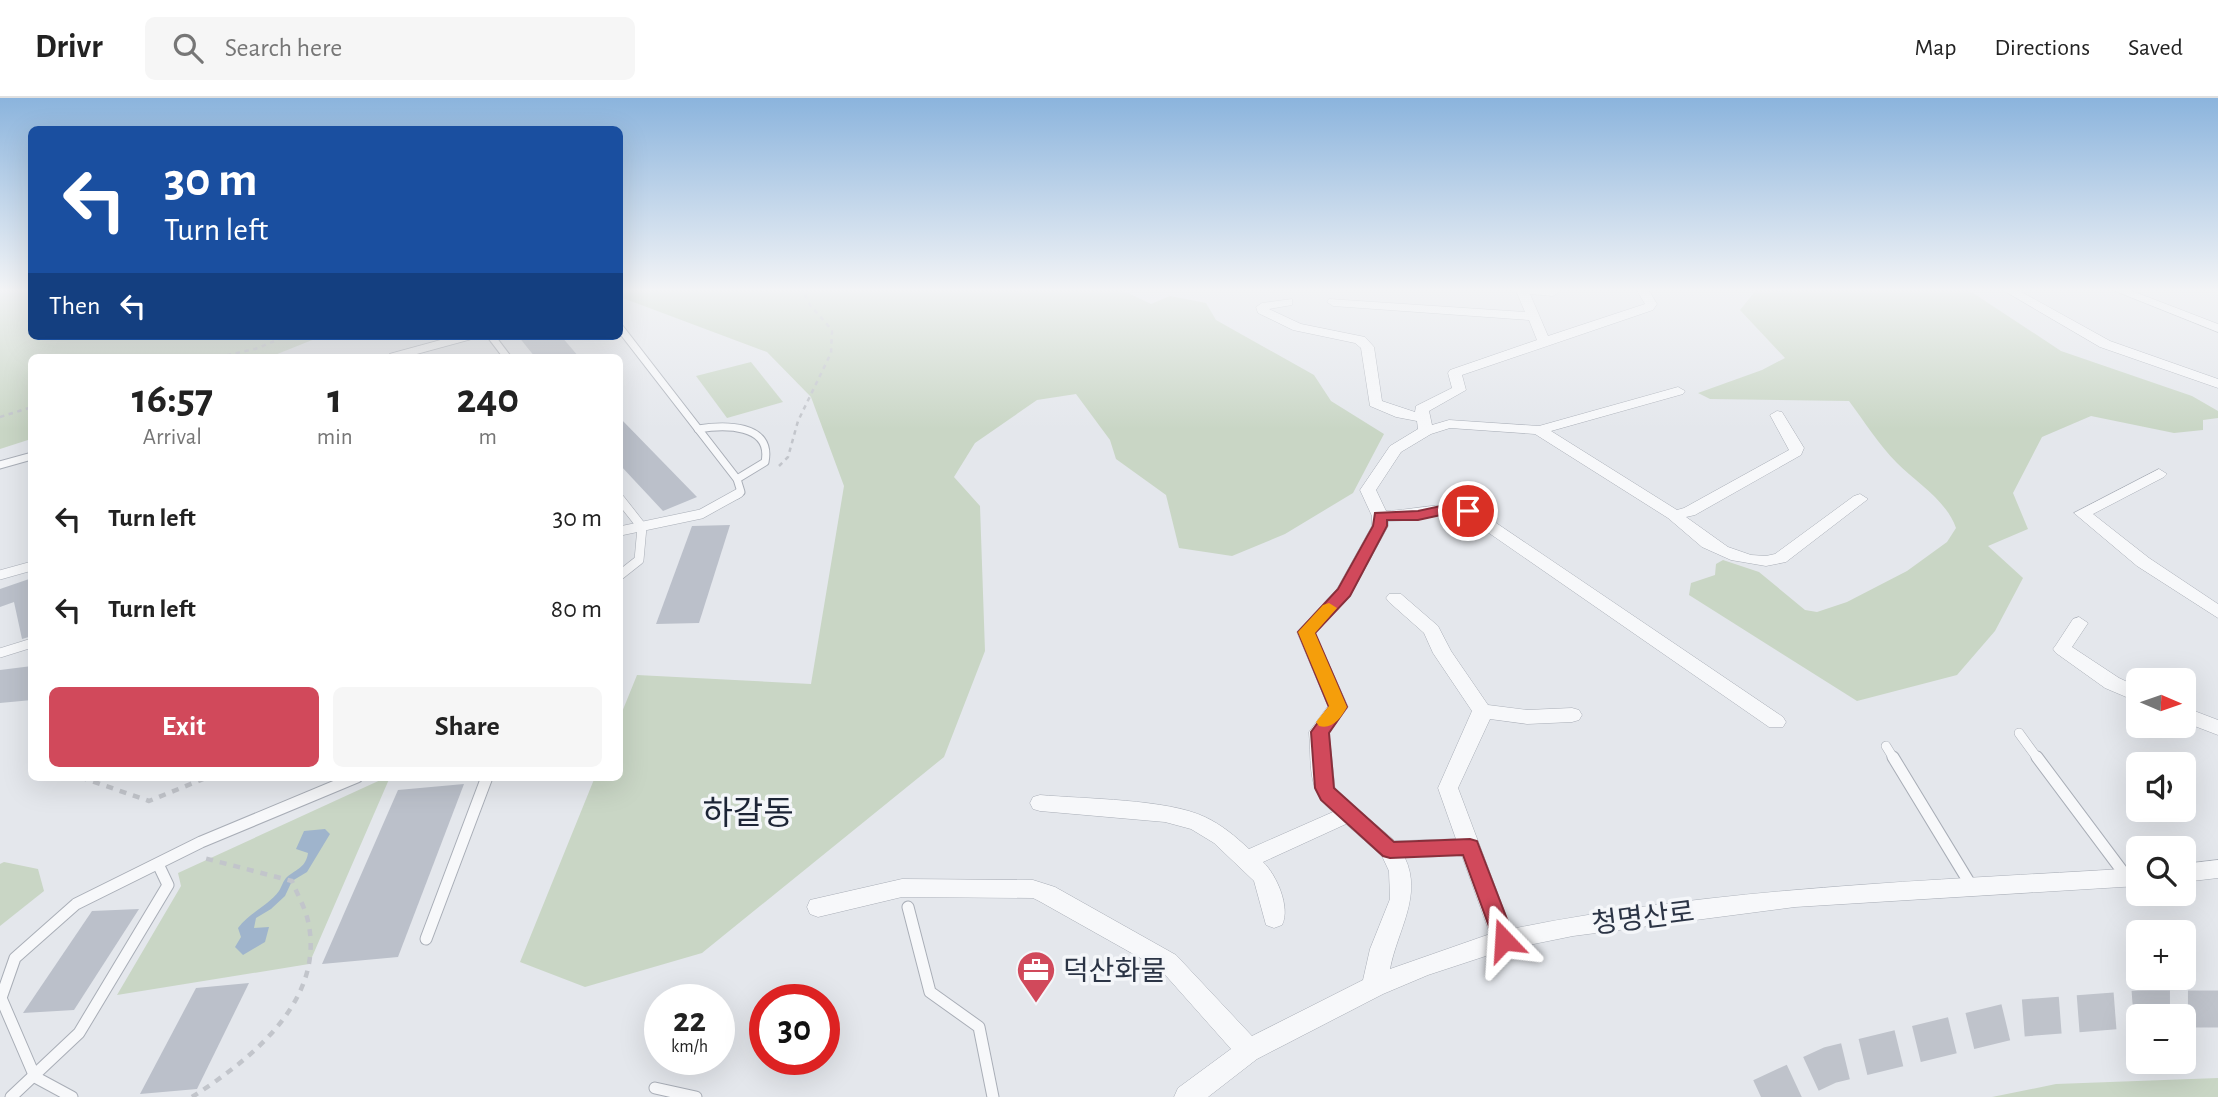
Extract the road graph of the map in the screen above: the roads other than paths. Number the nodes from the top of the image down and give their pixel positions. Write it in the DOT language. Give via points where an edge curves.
graph roads {
  1 [pos="626,336"];
  2 [pos="1337,336"];
  3 [pos="1542,336"];
  4 [pos="1561,336"];
  5 [pos="2090,336"];
  6 [pos="454,340"];
  7 [pos="494,340"];
  8 [pos="1544,341"];
  9 [pos="403,354"];
  10 [pos="505,354"];
  11 [pos="2218,384"];
  12 [pos="1678,391"];
  13 [pos="1777,415"];
  14 [pos="1425,425"];
  15 [pos="698,429"];
  16 [pos="1539,430"];
  17 [pos="28,457"];
  18 [pos="0,465"];
  19 [pos="2159,474"];
  20 [pos="737,479"];
  21 [pos="1860,499"];
  22 [pos="623,503"];
  23 [pos="1674,515"];
  24 [pos="1380,516"];
  25 [pos="642,527"];
  26 [pos="623,530"];
  27 [pos="28,567"];
  28 [pos="623,573"];
  29 [pos="0,575"];
  30 [pos="1395,598"];
  31 [pos="2218,612"];
  32 [pos="2079,623"];
  33 [pos="28,644"];
  34 [pos="0,653"];
  35 [pos="2126,689"];
  36 [pos="1482,711"];
  37 [pos="1572,715"];
  38 [pos="2196,719"];
  39 [pos="1776,722"];
  40 [pos="2218,728"];
  41 [pos="2019,733"];
  42 [pos="1886,746"];
  43 [pos="349,781"];
  44 [pos="485,781"];
  45 [pos="1040,803"];
  46 [pos="1349,814"];
  47 [pos="1470,847"];
  48 [pos="1390,850"];
  49 [pos="1247,859"];
  50 [pos="158,864"];
  51 [pos="2126,868"];
  52 [pos="2218,869"];
  53 [pos="2196,872"];
  54 [pos="2126,877"];
  55 [pos="1973,888"];
  56 [pos="818,907"];
  57 [pos="908,907"];
  58 [pos="1274,918"];
  59 [pos="426,939"];
  60 [pos="1504,940"];
  61 [pos="1374,986"];
  62 [pos="1248,1051"];
  63 [pos="35,1077"];
  64 [pos="655,1088"];
  65 [pos="10,1097"];
  66 [pos="72,1097"];
  67 [pos="696,1097"];
  68 [pos="993,1097"];
  69 [pos="1187,1097"];
  1 -- 15 [label="lane"];
  2 -- 14 [label="street" via="1360,340 1367,347 1375,403"];
  3 -- 8 [label="street"];
  4 -- 8 [label="street"];
  5 -- 11 [label="street"];
  6 -- 9 [label="lane"];
  7 -- 10 [label="lane"];
  8 -- 14 [label="street" via="1455,373 1458,390 1421,409"];
  12 -- 16 [label="street"];
  13 -- 23 [label="street" via="1796,452 1689,512"];
  14 -- 16 [label="street"];
  14 -- 24 [label="street" via="1395,449 1368,490"];
  15 -- 20 [label="lane"];
  15 -- 20 [label="lane" via="726,426 760,435 768,452 765,462"];
  16 -- 23 [label="street"];
  17 -- 18 [label="lane"];
  19 -- 31 [label="street" via="2082,513 2143,562"];
  20 -- 25 [label="lane" via="741,492 731,502"];
  21 -- 23 [label="street" via="1780,558 1766,561 1726,554"];
  22 -- 25 [label="lane"];
  24 -- 39 [label="street" via="1450,508 1468,511"];
  24 -- 46 [label="street" via="1380,526 1344,592 1306,632 1338,707 1320,732 1324,788"];
  25 -- 26 [label="lane"];
  25 -- 28 [label="lane" via="639,560"];
  27 -- 29 [label="lane"];
  30 -- 36 [label="street" via="1432,630 1442,653"];
  32 -- 35 [label="street" via="2062,649"];
  33 -- 34 [label="lane"];
  36 -- 37 [label="street" via="1527,717"];
  36 -- 47 [label="street" via="1448,788"];
  38 -- 40 [label="street"];
  41 -- 51 [label="lane"];
  42 -- 55 [label="lane"];
  43 -- 50 [label="lane"];
  44 -- 59 [label="lane"];
  45 -- 49 [label="street" via="1186,818 1222,837"];
  46 -- 48 [label="street"];
  46 -- 49 [label="street"];
  47 -- 48 [label="street"];
  47 -- 60 [label="street"];
  48 -- 61 [label="street" via="1399,871 1401,899"];
  49 -- 58 [label="street" via="1267,885"];
  50 -- 63 [label="lane" via="168,885 79,1033"];
  50 -- 63 [label="lane" via="76,904 15,958 1,998"];
  52 -- 53 [label="street"];
  54 -- 55 [label="street, 청명산로"];
  55 -- 60 [label="street, 청명산로" via="1795,898 1573,926"];
  56 -- 62 [label="street" via="911,887 1047,894 1168,962"];
  57 -- 68 [label="lane" via="930,992 979,1027"];
  60 -- 61 [label="street, 청명산로"];
  61 -- 62 [label="street, 청명산로"];
  62 -- 69 [label="street, 청명산로"];
  63 -- 65 [label="lane"];
  63 -- 66 [label="lane"];
  64 -- 67 [label="lane"];
}
